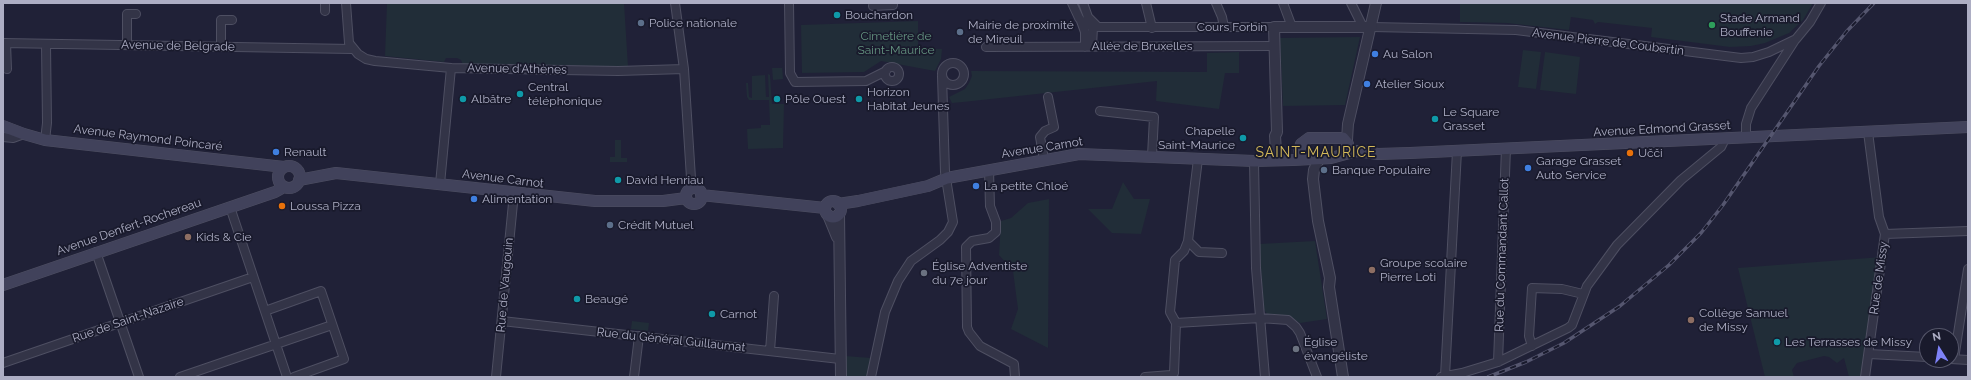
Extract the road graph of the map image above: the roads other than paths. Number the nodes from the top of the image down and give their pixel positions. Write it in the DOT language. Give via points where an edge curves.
graph roads {
  1 [pos="346,3"];
  2 [pos="675,3"];
  3 [pos="789,3"];
  4 [pos="893,3"];
  5 [pos="1072,3"];
  6 [pos="1083,3"];
  7 [pos="1146,3"];
  8 [pos="1216,3"];
  9 [pos="1283,3"];
  10 [pos="1351,3"];
  11 [pos="1376,3"];
  12 [pos="1821,3"];
  13 [pos="873,6"];
  14 [pos="136,14"];
  15 [pos="232,20"];
  16 [pos="1081,21"];
  17 [pos="1224,27"];
  18 [pos="1274,27"];
  19 [pos="1292,27"];
  20 [pos="1367,27"];
  21 [pos="1096,28"];
  22 [pos="1152,28"];
  23 [pos="1796,39"];
  24 [pos="4,43"];
  25 [pos="46,44"];
  26 [pos="127,45"];
  27 [pos="1275,46"];
  28 [pos="221,47"];
  29 [pos="986,47"];
  30 [pos="1089,47"];
  31 [pos="352,49"];
  32 [pos="1770,52"];
  33 [pos="1780,64"];
  34 [pos="451,68"];
  35 [pos="7,69"];
  36 [pos="684,69"];
  37 [pos="886,71"];
  38 [pos="942,76"];
  39 [pos="1048,97"];
  40 [pos="1100,111"];
  41 [pos="3,126"];
  42 [pos="1968,127"];
  43 [pos="1868,132"];
  44 [pos="24,134"];
  45 [pos="3,137"];
  46 [pos="1746,137"];
  47 [pos="1723,139"];
  48 [pos="45,140"];
  49 [pos="1347,145"];
  50 [pos="1506,148"];
  51 [pos="1457,151"];
  52 [pos="1302,155"];
  53 [pos="1152,156"];
  54 [pos="1044,159"];
  55 [pos="1198,159"];
  56 [pos="1319,159"];
  57 [pos="1278,160"];
  58 [pos="1254,161"];
  59 [pos="989,170"];
  60 [pos="299,177"];
  61 [pos="281,178"];
  62 [pos="947,178"];
  63 [pos="1313,179"];
  64 [pos="440,184"];
  65 [pos="697,192"];
  66 [pos="514,193"];
  67 [pos="230,207"];
  68 [pos="834,210"];
  69 [pos="1968,231"];
  70 [pos="1885,234"];
  71 [pos="1188,241"];
  72 [pos="96,252"];
  73 [pos="1222,253"];
  74 [pos="1968,269"];
  75 [pos="253,277"];
  76 [pos="3,284"];
  77 [pos="1583,294"];
  78 [pos="774,296"];
  79 [pos="265,311"];
  80 [pos="1260,318"];
  81 [pos="502,321"];
  82 [pos="120,323"];
  83 [pos="1176,323"];
  84 [pos="332,325"];
  85 [pos="1958,328"];
  86 [pos="639,336"];
  87 [pos="276,344"];
  88 [pos="1532,346"];
  89 [pos="770,351"];
  90 [pos="1868,354"];
  91 [pos="1919,357"];
  92 [pos="840,359"];
  93 [pos="1498,362"];
  94 [pos="3,363"];
  95 [pos="1174,375"];
  96 [pos="139,377"];
  97 [pos="180,377"];
  98 [pos="287,377"];
  99 [pos="294,377"];
  100 [pos="496,377"];
  101 [pos="634,377"];
  102 [pos="841,377"];
  103 [pos="871,377"];
  104 [pos="1016,377"];
  105 [pos="1145,377"];
  106 [pos="1265,377"];
  107 [pos="1317,377"];
  108 [pos="1343,377"];
  109 [pos="1443,377"];
  110 [pos="1865,377"];
  1 -- 31 [label="street" via="347,38"];
  2 -- 36 [label="street"];
  3 -- 37 [label="street" via="791,77 795,82 866,81"];
  4 -- 13 [label="street"];
  5 -- 16 [label="street"];
  6 -- 21 [label="street" via="1088,17"];
  7 -- 22 [label="street"];
  8 -- 17 [label="street"];
  9 -- 19 [label="street"];
  10 -- 20 [label="street"];
  11 -- 20 [label="street"];
  12 -- 23 [label="street, Avenue Pierre de Coubertin"];
  14 -- 26 [label="street" via="127,14"];
  15 -- 28 [label="street" via="221,20"];
  16 -- 21 [label="street"];
  16 -- 30 [label="street"];
  17 -- 18 [label="street, Cours Forbin"];
  17 -- 22 [label="street, Cours Forbin"];
  18 -- 19 [label="street, Cours Forbin"];
  18 -- 27 [label="street"];
  19 -- 20 [label="street, Cours Forbin"];
  20 -- 32 [label="street, Avenue Pierre de Coubertin" via="1516,30 1730,58 1753,57"];
  20 -- 49 [label="street" via="1348,124"];
  21 -- 22 [label="street, Cours Forbin"];
  21 -- 30 [label="street"];
  23 -- 32 [label="street, Avenue Pierre de Coubertin"];
  23 -- 33 [label="street"];
  24 -- 25 [label="street, Avenue de Belgrade"];
  24 -- 35 [label="street"];
  25 -- 26 [label="street, Avenue de Belgrade"];
  25 -- 48 [label="street"];
  26 -- 28 [label="street, Avenue de Belgrade"];
  27 -- 30 [label="street, Allée de Bruxelles"];
  27 -- 57 [label="street" via="1275,136"];
  28 -- 31 [label="street, Avenue de Belgrade"];
  29 -- 30 [label="street, Allée de Bruxelles"];
  31 -- 34 [label="street, Avenue d'Athènes" via="366,59 376,61"];
  32 -- 33 [label="street"];
  33 -- 46 [label="street" via="1751,108 1746,124"];
  34 -- 36 [label="street, Avenue d'Athènes" via="618,71"];
  34 -- 64 [label="street"];
  36 -- 65 [label="street" via="691,178"];
  38 -- 62 [label="street"];
  39 -- 54 [label="street" via="1054,127 1040,137"];
  40 -- 53 [label="street" via="1154,117"];
  41 -- 44 [label="main road, Avenue Raymond Poincaré"];
  42 -- 43 [label="main road, Avenue Edmond Grasset"];
  43 -- 46 [label="main road, Avenue Edmond Grasset"];
  43 -- 70 [label="street, Rue de Missy" via="1879,217"];
  44 -- 45 [label="street, Avenue Raymond Poincaré" via="12,138"];
  44 -- 48 [label="main road, Avenue Raymond Poincaré"];
  46 -- 47 [label="main road, Avenue Edmond Grasset"];
  47 -- 50 [label="main road, Avenue Edmond Grasset"];
  47 -- 77 [label="street" via="1721,146 1681,180 1617,245"];
  48 -- 61 [label="main road, Avenue Raymond Poincaré" via="268,166"];
  49 -- 51 [label="main road, Avenue Edmond Grasset" via="1378,154"];
  49 -- 52 [label="main road, Avenue Edmond Grasset" via="1309,138 1301,144"];
  49 -- 56 [label="main road, Avenue Edmond Grasset"];
  50 -- 51 [label="main road, Avenue Edmond Grasset"];
  50 -- 93 [label="street, Rue du Commandant Callot"];
  51 -- 109 [label="street"];
  52 -- 56 [label="main road, Avenue Edmond Grasset"];
  52 -- 57 [label="main road, Avenue Carnot"];
  52 -- 63 [label="street"];
  53 -- 54 [label="main road, Avenue Carnot" via="1079,154"];
  53 -- 55 [label="main road, Avenue Carnot"];
  54 -- 59 [label="main road, Avenue Carnot"];
  55 -- 58 [label="main road, Avenue Carnot"];
  55 -- 71 [label="street"];
  56 -- 63 [label="street"];
  57 -- 58 [label="main road, Avenue Carnot"];
  58 -- 80 [label="street" via="1256,268"];
  59 -- 62 [label="main road, Avenue Carnot"];
  59 -- 104 [label="street" via="990,206 996,222 996,232 989,238 972,241 966,247 967,327 980,346 1014,364"];
  60 -- 61 [label="main road, Avenue Carnot" via="291,167"];
  60 -- 61 [label="main road, Avenue Denfert-Rochereau" via="292,188"];
  60 -- 64 [label="main road, Avenue Carnot" via="336,173"];
  61 -- 67 [label="main road, Avenue Denfert-Rochereau" via="264,195"];
  62 -- 68 [label="main road, Avenue Carnot" via="928,186 858,201"];
  62 -- 103 [label="street" via="953,216 952,226 940,240 911,261 898,281 885,312"];
  63 -- 108 [label="street" via="1323,248 1330,272 1329,287"];
  64 -- 66 [label="main road, Avenue Carnot"];
  65 -- 66 [label="main road, Avenue Carnot" via="687,192 686,198 663,201 595,201"];
  65 -- 68 [label="main road, Avenue Carnot"];
  66 -- 81 [label="street, Rue de Vaugouin"];
  67 -- 72 [label="main road, Avenue Denfert-Rochereau"];
  67 -- 75 [label="street"];
  68 -- 92 [label="street" via="839,242"];
  69 -- 70 [label="street"];
  70 -- 90 [label="street, Rue de Missy"];
  71 -- 73 [label="street" via="1199,252"];
  71 -- 83 [label="street" via="1184,251 1175,260 1170,312"];
  72 -- 76 [label="main road, Avenue Denfert-Rochereau"];
  72 -- 82 [label="street"];
  74 -- 85 [label="street"];
  75 -- 79 [label="street"];
  75 -- 82 [label="street, Rue de Saint-Nazaire"];
  77 -- 88 [label="street" via="1572,325"];
  77 -- 88 [label="street" via="1562,289 1532,288 1529,336"];
  78 -- 89 [label="street"];
  79 -- 84 [label="street" via="320,291"];
  79 -- 87 [label="street"];
  80 -- 83 [label="street"];
  80 -- 106 [label="street"];
  80 -- 107 [label="street" via="1284,319 1296,327"];
  81 -- 86 [label="street, Rue du Général Guillaumat"];
  81 -- 100 [label="street, Rue de Vaugouin"];
  82 -- 94 [label="street, Rue de Saint-Nazaire"];
  82 -- 96 [label="street"];
  83 -- 95 [label="street"];
  84 -- 87 [label="street"];
  84 -- 99 [label="street" via="344,359"];
  86 -- 89 [label="street, Rue du Général Guillaumat"];
  86 -- 101 [label="street"];
  87 -- 97 [label="street"];
  87 -- 98 [label="street"];
  88 -- 93 [label="street"];
  89 -- 92 [label="street, Rue du Général Guillaumat"];
  90 -- 91 [label="street"];
  90 -- 110 [label="street, Rue de Missy"];
  92 -- 102 [label="street"];
  93 -- 109 [label="street"];
  95 -- 105 [label="street"];
}
